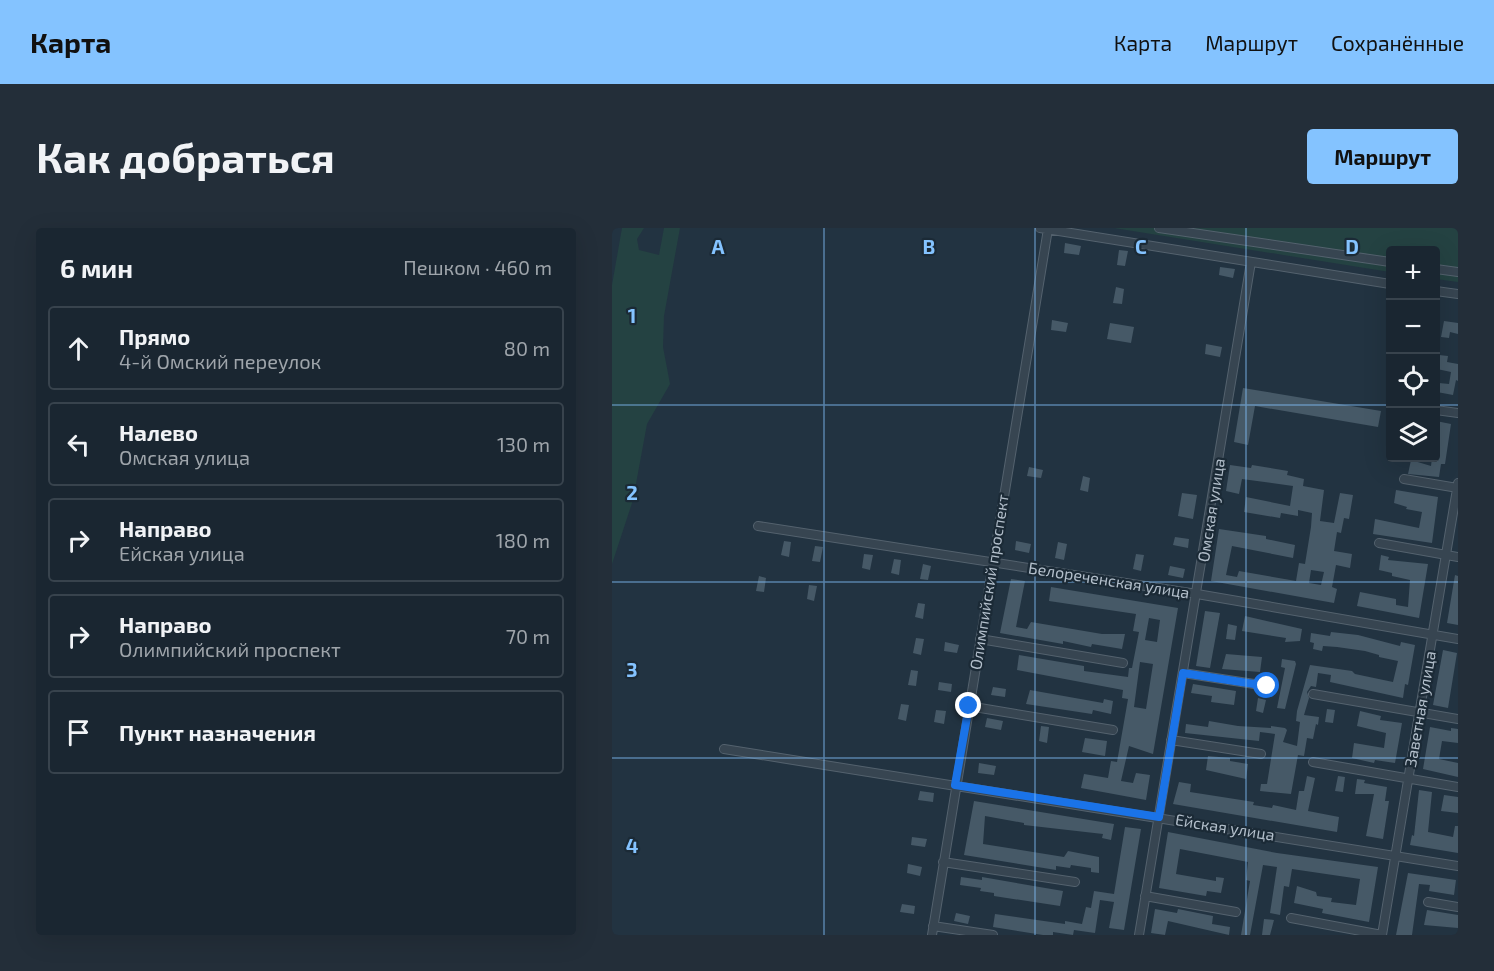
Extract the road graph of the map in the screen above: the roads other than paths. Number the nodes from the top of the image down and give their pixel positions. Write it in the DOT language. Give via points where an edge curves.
graph roads {
  1 [pos="1159,228"];
  2 [pos="1044,229"];
  3 [pos="1386,261"];
  4 [pos="1251,262"];
  5 [pos="1440,270"];
  6 [pos="1458,272"];
  7 [pos="1386,283"];
  8 [pos="1440,292"];
  9 [pos="1458,294"];
  10 [pos="1440,411"];
  11 [pos="1458,413"];
  12 [pos="1404,479"];
  13 [pos="1458,486"];
  14 [pos="758,526"];
  15 [pos="1379,543"];
  16 [pos="1445,554"];
  17 [pos="1458,557"];
  18 [pos="992,561"];
  19 [pos="1197,594"];
  20 [pos="1432,635"];
  21 [pos="980,639"];
  22 [pos="1458,639"];
  23 [pos="1123,663"];
  24 [pos="1183,673"];
  25 [pos="1267,686"];
  26 [pos="1313,694"];
  27 [pos="969,706"];
  28 [pos="1419,713"];
  29 [pos="1458,719"];
  30 [pos="1113,730"];
  31 [pos="1171,740"];
  32 [pos="724,749"];
  33 [pos="1261,754"];
  34 [pos="1313,762"];
  35 [pos="1408,780"];
  36 [pos="955,785"];
  37 [pos="1458,787"];
  38 [pos="1159,817"];
  39 [pos="1396,855"];
  40 [pos="943,862"];
  41 [pos="1458,866"];
  42 [pos="1075,882"];
  43 [pos="1145,896"];
  44 [pos="1428,902"];
  45 [pos="1458,908"];
  46 [pos="1236,912"];
  47 [pos="1291,918"];
  48 [pos="933,931"];
  49 [pos="993,935"];
  50 [pos="1138,935"];
  51 [pos="1382,935"];
  1 -- 3 [label="street"];
  2 -- 4 [label="street"];
  2 -- 18 [label="street, Олимпийский проспект"];
  4 -- 7 [label="street"];
  4 -- 19 [label="street, Омская улица"];
  5 -- 6 [label="street"];
  8 -- 9 [label="street"];
  10 -- 11 [label="street"];
  12 -- 13 [label="street"];
  13 -- 16 [label="street, Заветная улица"];
  14 -- 18 [label="street, Белореченская улица"];
  15 -- 16 [label="street"];
  16 -- 17 [label="street"];
  16 -- 20 [label="street, Заветная улица"];
  18 -- 19 [label="street, Белореченская улица"];
  18 -- 21 [label="street, Олимпийский проспект"];
  19 -- 20 [label="street, Белореченская улица"];
  19 -- 24 [label="street, Омская улица"];
  20 -- 22 [label="street, Белореченская улица"];
  20 -- 28 [label="street, Заветная улица"];
  21 -- 23 [label="street"];
  21 -- 27 [label="street, Олимпийский проспект"];
  24 -- 25 [label="street"];
  24 -- 31 [label="street, Омская улица"];
  26 -- 28 [label="street"];
  27 -- 30 [label="street"];
  27 -- 36 [label="street, Олимпийский проспект"];
  28 -- 29 [label="street"];
  28 -- 35 [label="street, Заветная улица"];
  31 -- 33 [label="street"];
  31 -- 38 [label="street, Омская улица"];
  32 -- 36 [label="street, Ейская улица"];
  34 -- 35 [label="street"];
  35 -- 37 [label="street"];
  35 -- 39 [label="street, Заветная улица"];
  36 -- 38 [label="street, Ейская улица"];
  36 -- 40 [label="street, Олимпийский проспект"];
  38 -- 39 [label="street, Ейская улица"];
  38 -- 43 [label="street, Омская улица"];
  39 -- 41 [label="street, Ейская улица"];
  39 -- 51 [label="street, Заветная улица"];
  40 -- 42 [label="street"];
  40 -- 48 [label="street, Олимпийский проспект"];
  43 -- 46 [label="street"];
  43 -- 50 [label="street, Омская улица"];
  44 -- 45 [label="street"];
  47 -- 51 [label="street"];
  48 -- 49 [label="street"];
}
